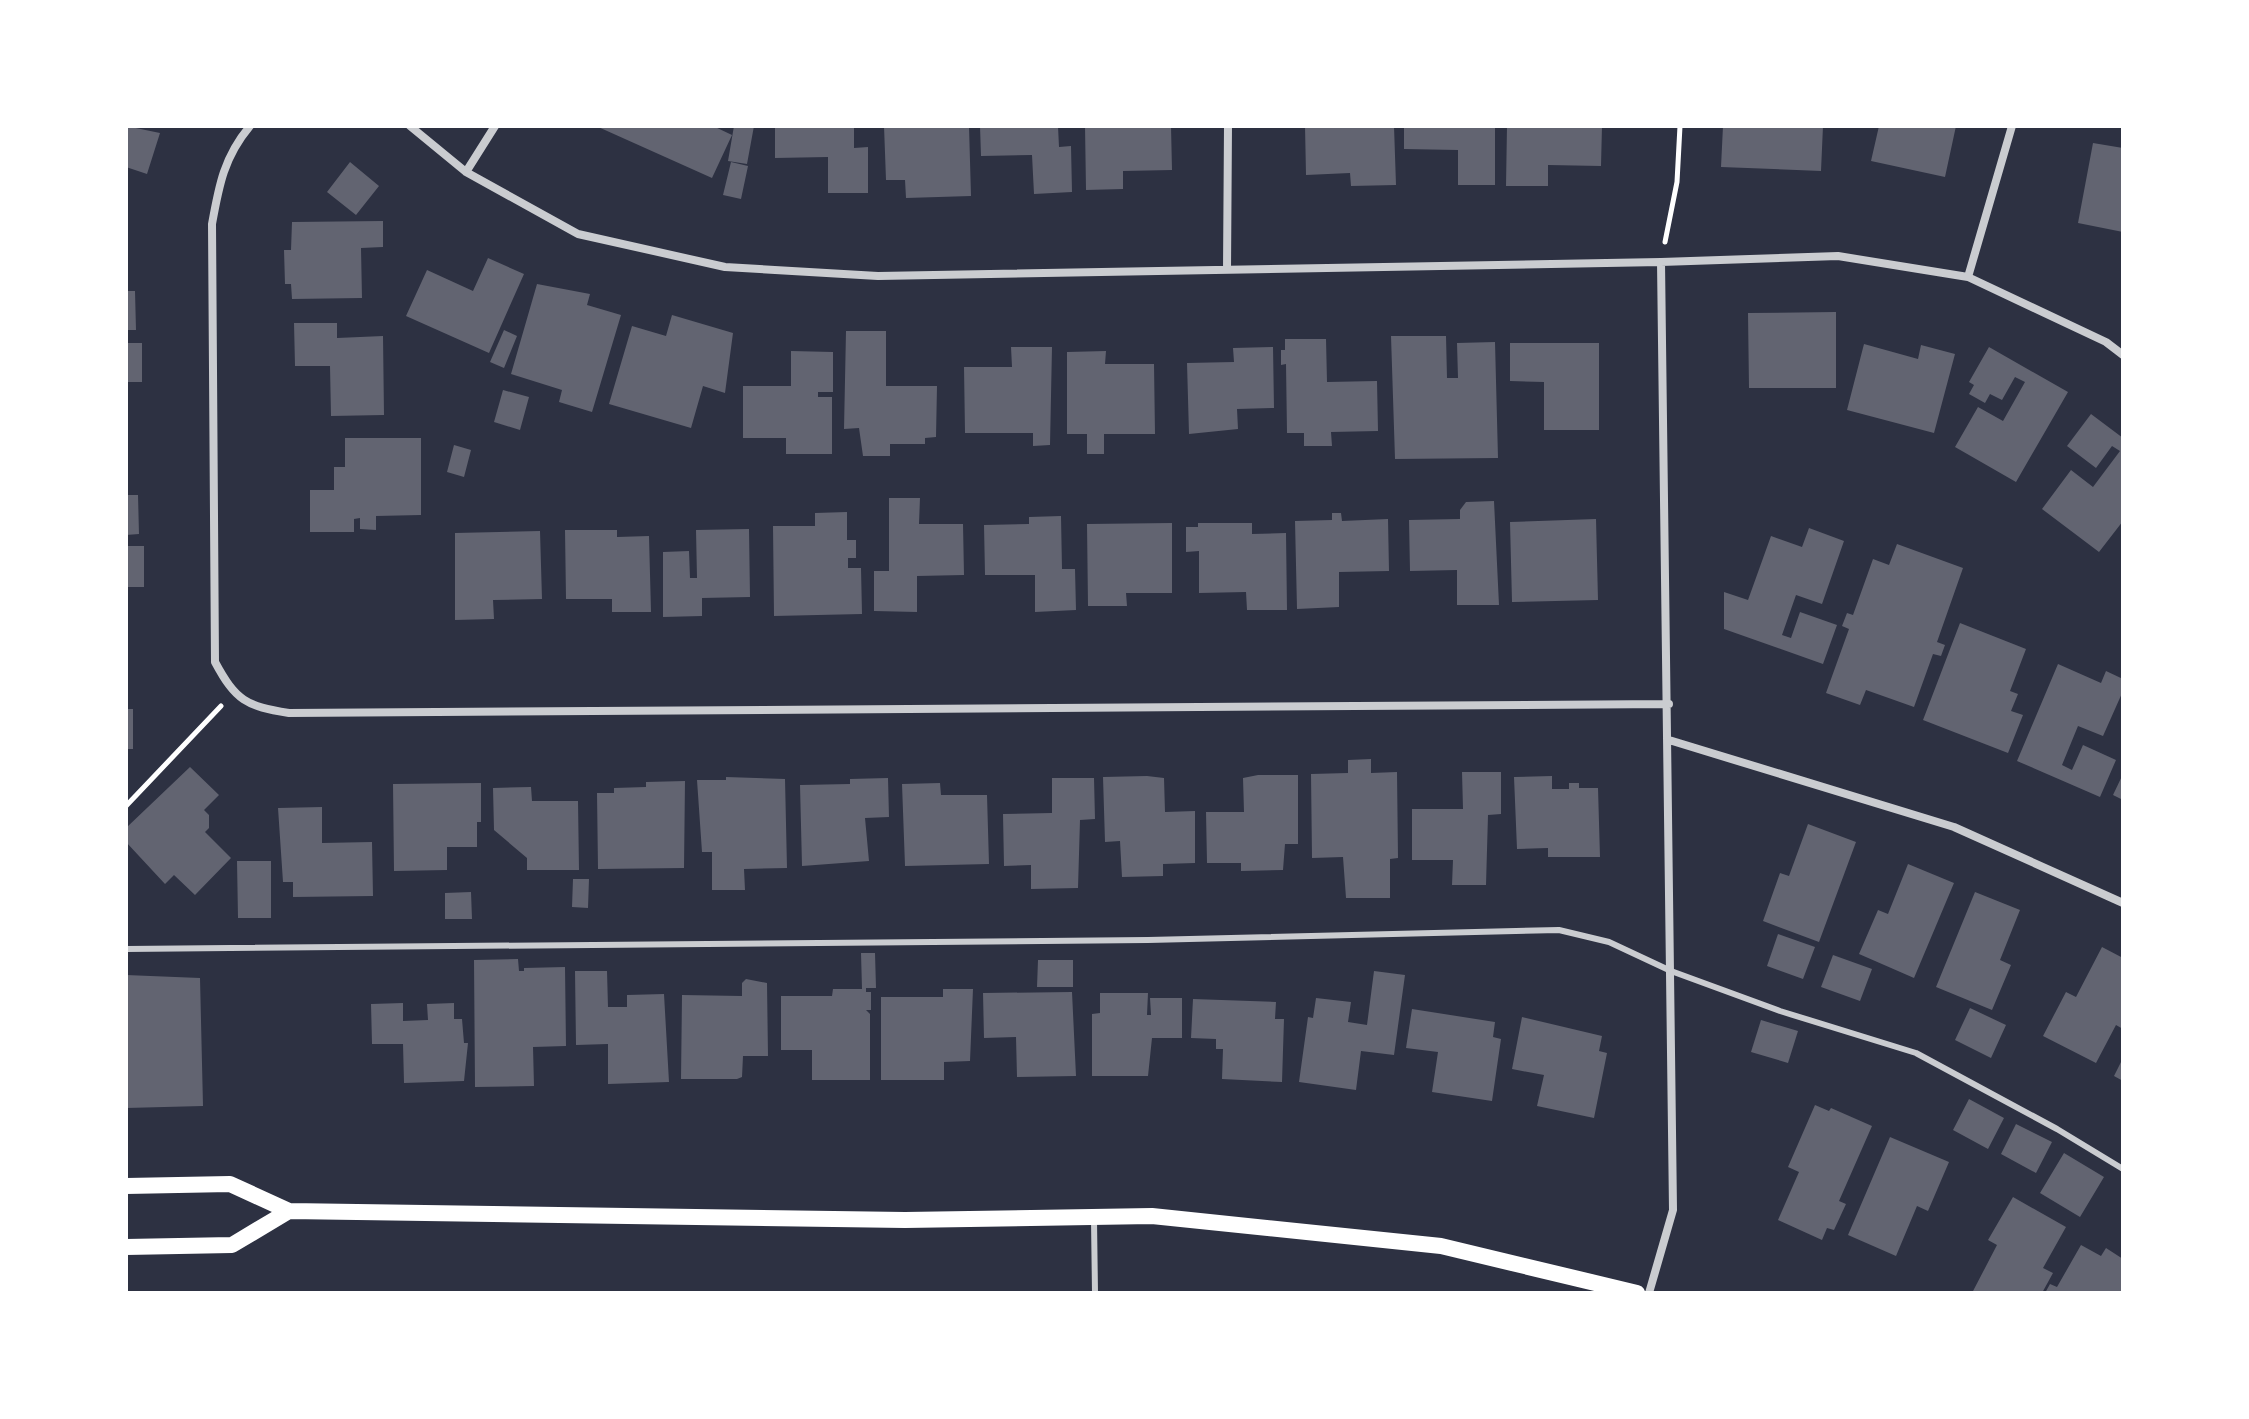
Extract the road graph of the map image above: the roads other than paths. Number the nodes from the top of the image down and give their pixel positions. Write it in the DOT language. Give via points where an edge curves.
graph roads {
  1 [pos="250,126"];
  2 [pos="410,126"];
  3 [pos="495,126"];
  4 [pos="1228,126"];
  5 [pos="2012,126"];
  6 [pos="466,172"];
  7 [pos="1661,262"];
  8 [pos="1227,270"];
  9 [pos="1968,277"];
  10 [pos="2123,355"];
  11 [pos="1669,704"];
  12 [pos="1669,740"];
  13 [pos="2123,903"];
  14 [pos="126,949"];
  15 [pos="1671,971"];
  16 [pos="2123,1169"];
  17 [pos="126,1186"];
  18 [pos="289,1211"];
  19 [pos="1094,1217"];
  20 [pos="126,1247"];
  21 [pos="1095,1293"];
  22 [pos="1637,1293"];
  23 [pos="1649,1293"];
  1 -- 11 [label="street" via="221,172 212,224 215,662 232,694 257,708 289,713"];
  2 -- 6 [label="street"];
  3 -- 6 [label="street"];
  4 -- 8 [label="street"];
  5 -- 9 [label="street"];
  6 -- 8 [label="street" via="578,234 725,267 878,276"];
  7 -- 8 [label="street"];
  7 -- 9 [label="street" via="1838,256"];
  7 -- 11 [label="street"];
  9 -- 10 [label="street"];
  11 -- 12 [label="street"];
  12 -- 13 [label="street" via="1954,827"];
  12 -- 15 [label="street"];
  14 -- 15 [label="lane" via="1148,940 1559,930 1609,942"];
  15 -- 16 [label="lane" via="1916,1053"];
  15 -- 23 [label="street" via="1673,1210"];
  17 -- 18 [label="main road" via="230,1184"];
  18 -- 19 [label="main road" via="905,1220"];
  18 -- 20 [label="main road" via="232,1245"];
  19 -- 21 [label="lane"];
  19 -- 22 [label="main road" via="1152,1216 1441,1246"];
}
